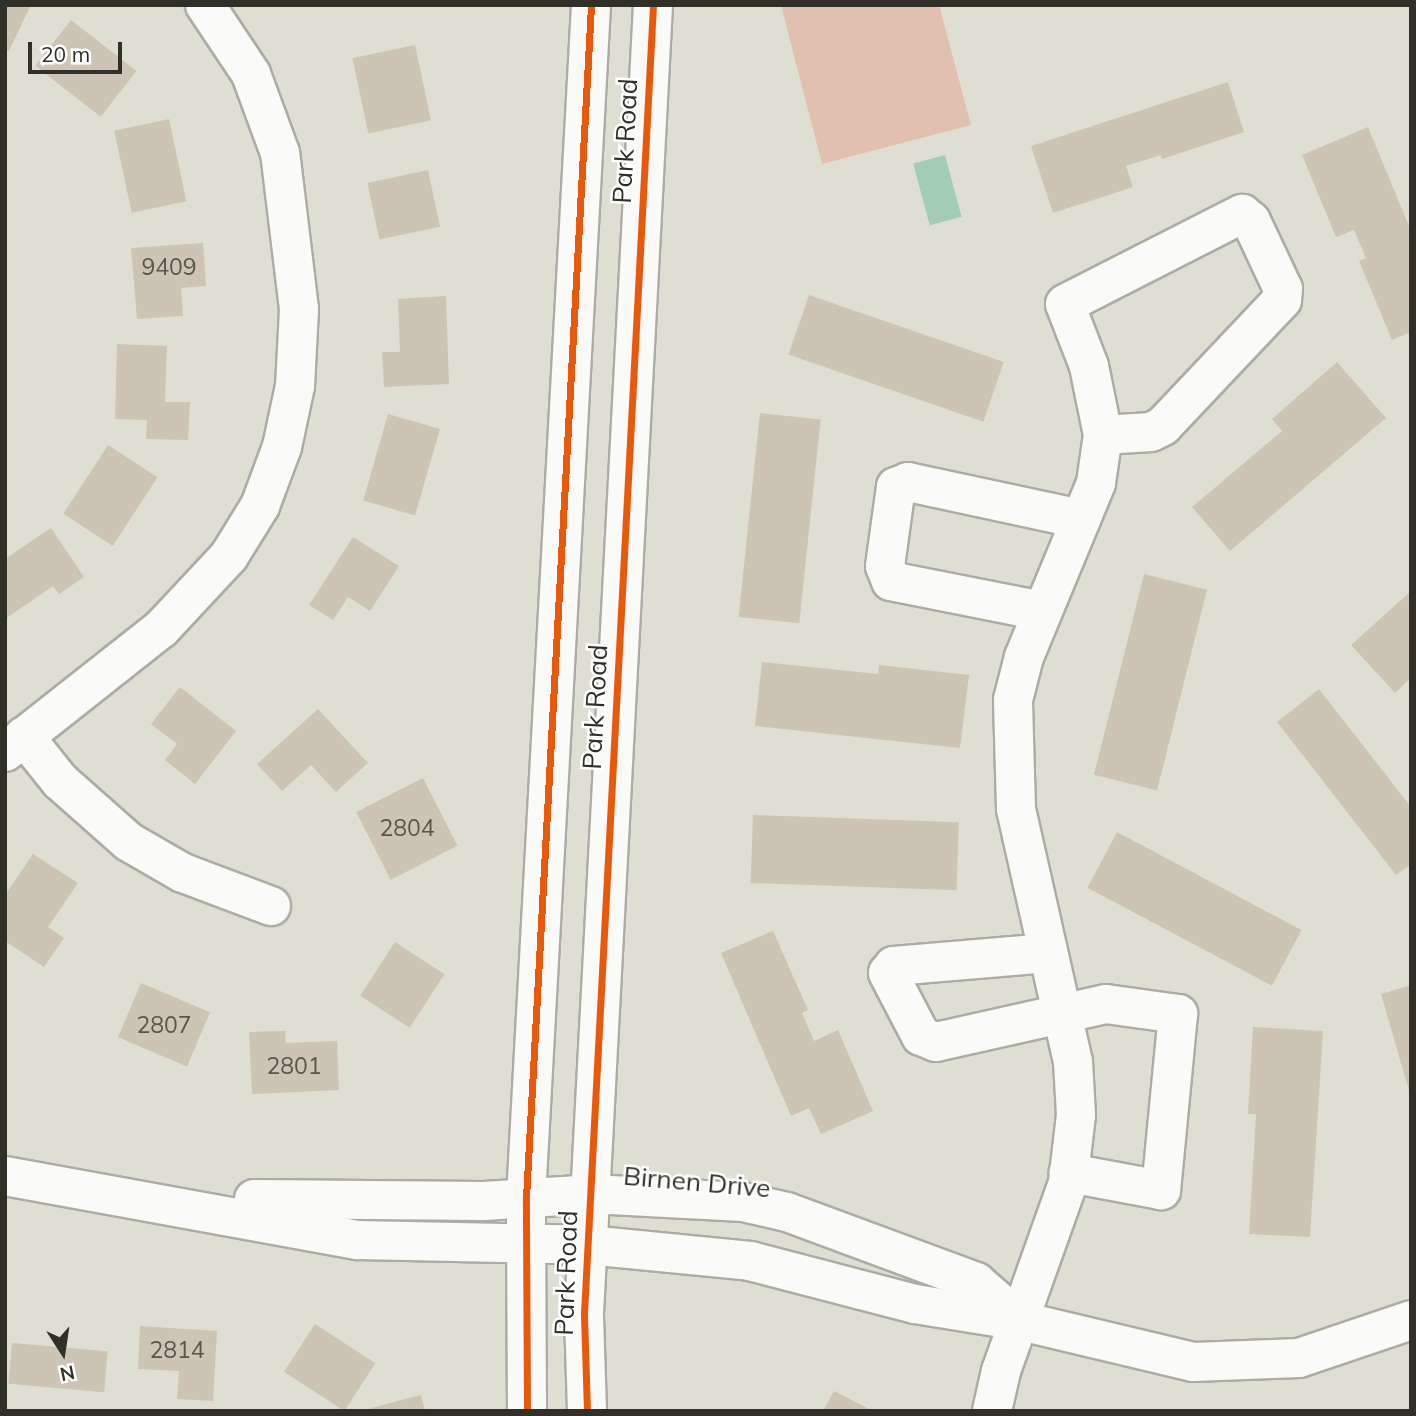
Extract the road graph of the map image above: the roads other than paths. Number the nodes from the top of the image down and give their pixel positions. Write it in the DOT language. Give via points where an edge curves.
graph roads {
  1 [pos="205,5"];
  2 [pos="590,5"];
  3 [pos="653,5"];
  4 [pos="1103,435"];
  5 [pos="1081,519"];
  6 [pos="1042,611"];
  7 [pos="15,744"];
  8 [pos="271,906"];
  9 [pos="1048,953"];
  10 [pos="1062,1015"];
  11 [pos="1069,1173"];
  12 [pos="5,1175"];
  13 [pos="591,1194"];
  14 [pos="132,1197"];
  15 [pos="526,1198"];
  16 [pos="524,1243"];
  17 [pos="588,1244"];
  18 [pos="1411,1320"];
  19 [pos="1021,1321"];
  20 [pos="527,1411"];
  21 [pos="587,1411"];
  22 [pos="992,1411"];
  1 -- 7 [label="street" via="251,74 280,153 299,309 295,386 282,447 260,506 229,556 161,629"];
  2 -- 15 [label="street, Park Road"];
  3 -- 13 [label="street, Park Road"];
  4 -- 4 [label="street" via="1151,432 1163,426 1282,300 1283,289 1251,221 1242,214 1065,304 1089,366"];
  4 -- 5 [label="street" via="1096,483"];
  5 -- 6 [label="street"];
  5 -- 6 [label="street" via="908,482 896,487 885,566 891,581"];
  6 -- 9 [label="street" via="1024,657 1011,723 1016,810"];
  7 -- 8 [label="street" via="129,842 183,873"];
  9 -- 10 [label="street"];
  9 -- 10 [label="street" via="894,966 888,973 921,1036 936,1042"];
  10 -- 11 [label="street" via="1073,1062 1076,1115"];
  10 -- 11 [label="street" via="1106,1004 1178,1014 1161,1190"];
  11 -- 19 [label="street"];
  12 -- 14 [label="street, Birnen Drive"];
  13 -- 15 [label="street, Birnen Drive"];
  13 -- 17 [label="street, Park Road"];
  13 -- 19 [label="street, Birnen Drive" via="731,1201 787,1212 976,1282"];
  14 -- 15 [label="street, Birnen Drive"];
  14 -- 16 [label="street, Birnen Drive" via="358,1240"];
  15 -- 16 [label="street, Park Road"];
  16 -- 17 [label="street, Birnen Drive"];
  16 -- 20 [label="street, Park Road"];
  17 -- 19 [label="street, Birnen Drive" via="750,1261 915,1304"];
  17 -- 21 [label="street, Park Road"];
  18 -- 19 [label="street, Birnen Drive" via="1327,1351 1242,1364 1147,1354"];
  19 -- 22 [label="street" via="1001,1371"];
}
